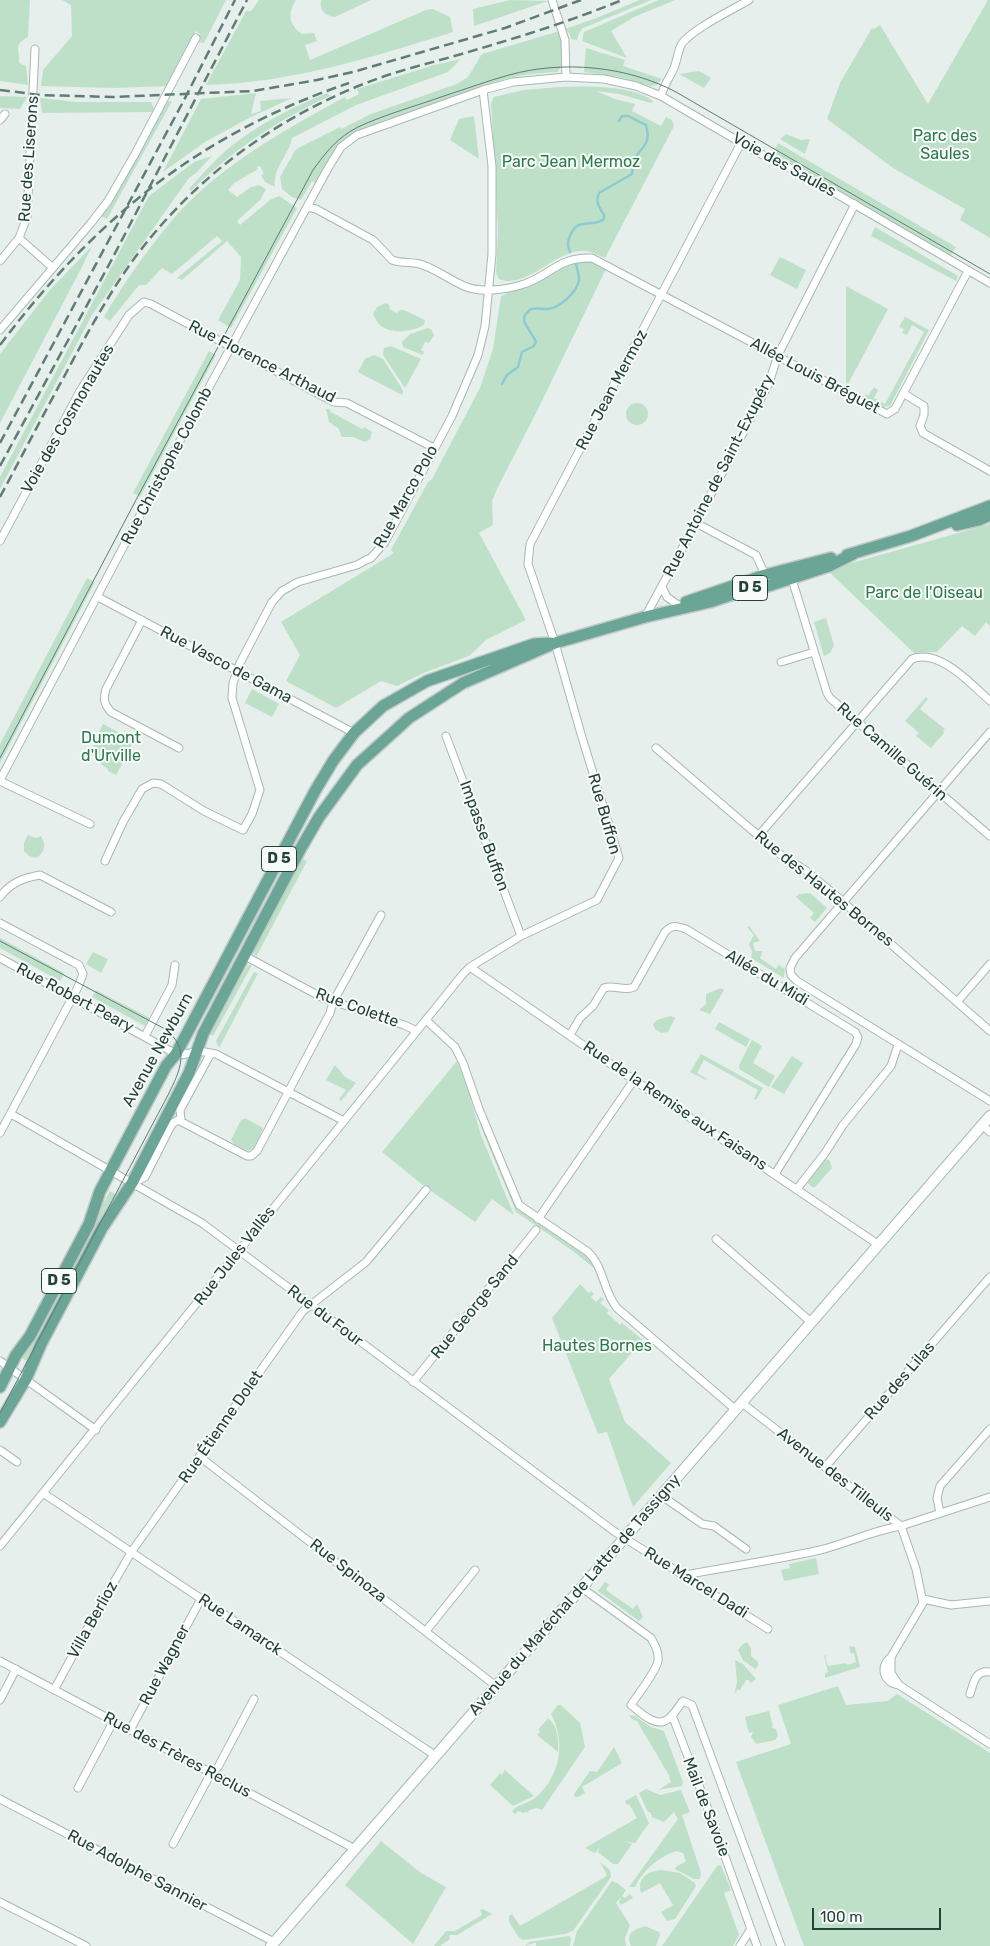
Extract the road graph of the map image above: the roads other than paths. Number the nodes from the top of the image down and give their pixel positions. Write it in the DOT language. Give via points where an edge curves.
graph roads {
  1 [pos="552,0"];
  2 [pos="749,0"];
  3 [pos="196,38"];
  4 [pos="35,49"];
  5 [pos="566,77"];
  6 [pos="483,90"];
  7 [pos="661,96"];
  8 [pos="5,114"];
  9 [pos="0,120"];
  10 [pos="741,143"];
  11 [pos="855,204"];
  12 [pos="307,207"];
  13 [pos="19,238"];
  14 [pos="0,261"];
  15 [pos="53,268"];
  16 [pos="968,271"];
  17 [pos="990,283"];
  18 [pos="489,290"];
  19 [pos="662,294"];
  20 [pos="144,302"];
  21 [pos="0,330"];
  22 [pos="230,347"];
  23 [pos="778,355"];
  24 [pos="903,393"];
  25 [pos="434,448"];
  26 [pos="990,470"];
  27 [pos="990,506"];
  28 [pos="990,515"];
  29 [pos="696,523"];
  30 [pos="911,536"];
  31 [pos="0,541"];
  32 [pos="791,573"];
  33 [pos="767,580"];
  34 [pos="662,587"];
  35 [pos="98,596"];
  36 [pos="678,605"];
  37 [pos="645,618"];
  38 [pos="142,620"];
  39 [pos="555,643"];
  40 [pos="814,652"];
  41 [pos="782,662"];
  42 [pos="237,670"];
  43 [pos="990,701"];
  44 [pos="856,721"];
  45 [pos="990,732"];
  46 [pos="354,734"];
  47 [pos="446,736"];
  48 [pos="179,748"];
  49 [pos="656,748"];
  50 [pos="0,781"];
  51 [pos="939,792"];
  52 [pos="90,824"];
  53 [pos="758,835"];
  54 [pos="990,836"];
  55 [pos="105,861"];
  56 [pos="0,897"];
  57 [pos="844,903"];
  58 [pos="110,912"];
  59 [pos="381,915"];
  60 [pos="0,923"];
  61 [pos="521,936"];
  62 [pos="245,956"];
  63 [pos="0,958"];
  64 [pos="990,964"];
  65 [pos="174,965"];
  66 [pos="470,967"];
  67 [pos="73,997"];
  68 [pos="333,1002"];
  69 [pos="957,1002"];
  70 [pos="426,1020"];
  71 [pos="990,1030"];
  72 [pos="417,1031"];
  73 [pos="146,1036"];
  74 [pos="570,1036"];
  75 [pos="897,1048"];
  76 [pos="199,1051"];
  77 [pos="211,1053"];
  78 [pos="176,1054"];
  79 [pos="634,1080"];
  80 [pos="288,1092"];
  81 [pos="990,1101"];
  82 [pos="11,1114"];
  83 [pos="990,1116"];
  84 [pos="181,1120"];
  85 [pos="344,1121"];
  86 [pos="986,1129"];
  87 [pos="0,1133"];
  88 [pos="111,1170"];
  89 [pos="775,1174"];
  90 [pos="132,1183"];
  91 [pos="797,1189"];
  92 [pos="426,1190"];
  93 [pos="538,1219"];
  94 [pos="536,1230"];
  95 [pos="716,1239"];
  96 [pos="879,1245"];
  97 [pos="239,1252"];
  98 [pos="990,1277"];
  99 [pos="310,1305"];
  100 [pos="812,1323"];
  101 [pos="0,1361"];
  102 [pos="10,1368"];
  103 [pos="26,1379"];
  104 [pos="413,1382"];
  105 [pos="0,1388"];
  106 [pos="739,1407"];
  107 [pos="0,1422"];
  108 [pos="990,1429"];
  109 [pos="96,1430"];
  110 [pos="0,1450"];
  111 [pos="200,1457"];
  112 [pos="17,1462"];
  113 [pos="825,1467"];
  114 [pos="43,1493"];
  115 [pos="662,1496"];
  116 [pos="990,1497"];
  117 [pos="940,1514"];
  118 [pos="901,1526"];
  119 [pos="625,1538"];
  120 [pos="0,1546"];
  121 [pos="746,1549"];
  122 [pos="132,1551"];
  123 [pos="476,1570"];
  124 [pos="684,1575"];
  125 [pos="582,1588"];
  126 [pos="201,1599"];
  127 [pos="924,1599"];
  128 [pos="990,1601"];
  129 [pos="768,1629"];
  130 [pos="426,1631"];
  131 [pos="0,1661"];
  132 [pos="16,1669"];
  133 [pos="990,1672"];
  134 [pos="496,1686"];
  135 [pos="54,1690"];
  136 [pos="970,1694"];
  137 [pos="254,1699"];
  138 [pos="0,1700"];
  139 [pos="672,1715"];
  140 [pos="113,1722"];
  141 [pos="130,1730"];
  142 [pos="990,1744"];
  143 [pos="436,1756"];
  144 [pos="211,1773"];
  145 [pos="78,1788"];
  146 [pos="0,1799"];
  147 [pos="173,1844"];
  148 [pos="355,1849"];
  149 [pos="0,1902"];
  150 [pos="751,1929"];
  151 [pos="272,1944"];
  152 [pos="86,1946"];
  153 [pos="740,1946"];
  154 [pos="757,1946"];
  155 [pos="781,1946"];
  1 -- 5 [label="street" via="565,40"];
  2 -- 7 [label="street" via="686,39"];
  3 -- 15 [label="street" via="108,201"];
  4 -- 13 [label="street, Rue des Liserons" via="27,217"];
  5 -- 6 [label="street" via="527,80"];
  5 -- 7 [label="street, Voie des Saules" via="617,81"];
  6 -- 12 [label="street, Rue Christophe Colomb" via="366,131 347,142 337,153"];
  6 -- 18 [label="street, Rue Marco Polo" via="492,166"];
  7 -- 10 [label="street, Voie des Saules"];
  8 -- 9 [label="street"];
  10 -- 11 [label="street, Voie des Saules"];
  10 -- 19 [label="street, Rue Jean Mermoz"];
  11 -- 16 [label="street, Voie des Saules"];
  11 -- 23 [label="street, Rue Antoine de Saint-Exupéry"];
  12 -- 18 [label="street, Allée Louis Bréguet" via="373,240 392,260 419,264 464,286"];
  12 -- 22 [label="street, Rue Christophe Colomb"];
  13 -- 14 [label="street, Rue des Liserons"];
  13 -- 15 [label="street"];
  15 -- 21 [label="street"];
  16 -- 17 [label="street, Voie des Saules"];
  16 -- 24 [label="street"];
  18 -- 19 [label="street, Allée Louis Bréguet" via="522,285 566,261 592,258"];
  18 -- 25 [label="street, Rue Marco Polo" via="478,355"];
  19 -- 23 [label="street, Allée Louis Bréguet"];
  19 -- 39 [label="street, Rue Jean Mermoz" via="530,544 528,564"];
  20 -- 22 [label="street, Rue Florence Arthaud"];
  20 -- 31 [label="street, Voie des Cosmonautes" via="129,315 80,391"];
  22 -- 25 [label="street, Rue Florence Arthaud" via="334,402 347,403"];
  22 -- 35 [label="street, Rue Christophe Colomb"];
  23 -- 24 [label="street, Allée Louis Bréguet" via="884,413 894,410"];
  23 -- 29 [label="street, Rue Antoine de Saint-Exupéry" via="769,383"];
  24 -- 26 [label="street, Allée Louis Bréguet" via="924,406 920,426 923,434"];
  25 -- 42 [label="street, Rue Marco Polo" via="385,542 371,558 298,582 282,591 272,602"];
  27 -- 30 [label="main road, D 5"];
  28 -- 30 [label="main road, D 5"];
  29 -- 33 [label="street" via="756,555"];
  29 -- 34 [label="street, Rue Antoine de Saint-Exupéry"];
  30 -- 32 [label="main road, D 5" via="853,554 828,566"];
  32 -- 33 [label="main road, D 5"];
  32 -- 40 [label="street, Rue Camille Guérin"];
  33 -- 36 [label="main road, D 5"];
  33 -- 37 [label="main road, D 5" via="695,606"];
  34 -- 36 [label="street, Rue Antoine de Saint-Exupéry" via="667,597"];
  34 -- 37 [label="street, Rue Antoine de Saint-Exupéry"];
  35 -- 38 [label="street, Rue Vasco de Gama"];
  35 -- 50 [label="street, Rue Christophe Colomb"];
  36 -- 37 [label="main road, D 5"];
  37 -- 39 [label="main road, D 5"];
  38 -- 42 [label="street, Rue Vasco de Gama"];
  38 -- 48 [label="street" via="103,697 111,712"];
  39 -- 46 [label="main road, D 5" via="534,644 427,681 383,706"];
  39 -- 61 [label="street, Rue Buffon" via="619,858 597,900"];
  39 -- 62 [label="main road, Avenue Newburn / D 5" via="463,683 409,718 357,765 319,817"];
  40 -- 41 [label="street"];
  40 -- 44 [label="street, Rue Camille Guérin" via="827,693"];
  42 -- 46 [label="street, Rue Vasco de Gama"];
  42 -- 55 [label="street, Rue Marco Polo" via="232,698 260,790 243,830 204,811 161,784 153,783 142,789"];
  43 -- 44 [label="street" via="952,668 932,657 922,656 912,659"];
  44 -- 51 [label="street, Rue Camille Guérin"];
  44 -- 53 [label="street"];
  45 -- 51 [label="street"];
  46 -- 78 [label="main road, Avenue Newburn / D 5" via="315,790"];
  47 -- 61 [label="street, Impasse Buffon"];
  49 -- 53 [label="street, Rue des Hautes Bornes"];
  50 -- 52 [label="street"];
  51 -- 54 [label="street, Rue Camille Guérin"];
  51 -- 57 [label="street"];
  53 -- 57 [label="street, Rue des Hautes Bornes"];
  56 -- 58 [label="street" via="17,881 40,874"];
  57 -- 69 [label="street, Rue des Hautes Bornes"];
  57 -- 81 [label="street" via="790,966 791,975"];
  59 -- 68 [label="street"];
  60 -- 67 [label="street" via="79,965 83,974"];
  61 -- 66 [label="street, Rue Buffon"];
  62 -- 68 [label="street, Rue Colette"];
  62 -- 76 [label="main road, Avenue Newburn / D 5" via="203,1034"];
  63 -- 67 [label="street, Rue Robert Peary"];
  64 -- 69 [label="street"];
  65 -- 73 [label="street" via="172,985"];
  66 -- 70 [label="street, Rue Jules Vallès"];
  66 -- 74 [label="street, Rue de la Remise aux Faisans"];
  67 -- 73 [label="street, Rue Robert Peary"];
  67 -- 82 [label="street"];
  68 -- 72 [label="street, Rue Colette"];
  68 -- 80 [label="street"];
  69 -- 71 [label="street, Rue des Hautes Bornes"];
  70 -- 72 [label="street, Rue Jules Vallès"];
  70 -- 93 [label="street, Avenue des Tilleuls" via="456,1047 519,1205"];
  72 -- 85 [label="street, Rue Jules Vallès"];
  73 -- 78 [label="street, Rue Robert Peary"];
  74 -- 79 [label="street, Rue de la Remise aux Faisans"];
  74 -- 89 [label="street, Allée du Midi" via="604,988 628,989 636,985 662,937 672,926 686,929 855,1032 858,1037 851,1052"];
  75 -- 91 [label="street" via="891,1066"];
  76 -- 77 [label="street"];
  76 -- 78 [label="street"];
  76 -- 90 [label="main road, Avenue Newburn / D 5"];
  77 -- 80 [label="street"];
  77 -- 84 [label="street" via="180,1110"];
  78 -- 88 [label="main road, Avenue Newburn / D 5" via="166,1066"];
  79 -- 89 [label="street, Rue de la Remise aux Faisans"];
  79 -- 93 [label="street"];
  80 -- 84 [label="street" via="259,1148 251,1156"];
  80 -- 85 [label="street"];
  82 -- 87 [label="street"];
  82 -- 88 [label="street, Rue du Four"];
  83 -- 86 [label="street, Avenue du Maréchal de Lattre de Tassigny"];
  84 -- 90 [label="street" via="172,1124 145,1177"];
  85 -- 97 [label="street, Rue Jules Vallès"];
  86 -- 96 [label="street, Avenue du Maréchal de Lattre de Tassigny"];
  88 -- 90 [label="street, Rue du Four"];
  88 -- 102 [label="main road, Avenue Newburn / D 5" via="89,1224"];
  89 -- 91 [label="street, Rue de la Remise aux Faisans"];
  90 -- 97 [label="street, Rue du Four" via="202,1223"];
  90 -- 103 [label="main road, Avenue Newburn / D 5" via="102,1228"];
  91 -- 96 [label="street, Rue de la Remise aux Faisans"];
  92 -- 99 [label="street, Rue Étienne Dolet" via="369,1259"];
  93 -- 106 [label="street, Avenue des Tilleuls" via="591,1254 617,1308"];
  94 -- 104 [label="street, Rue George Sand"];
  95 -- 100 [label="street"];
  96 -- 100 [label="street, Avenue du Maréchal de Lattre de Tassigny"];
  97 -- 99 [label="street, Rue du Four"];
  97 -- 109 [label="street, Rue Jules Vallès"];
  98 -- 113 [label="street, Rue des Lilas"];
  99 -- 104 [label="street, Rue du Four"];
  99 -- 111 [label="street, Rue Étienne Dolet"];
  100 -- 106 [label="street, Avenue du Maréchal de Lattre de Tassigny"];
  101 -- 102 [label="street"];
  102 -- 103 [label="street"];
  102 -- 105 [label="main road, Avenue Newburn / D 5"];
  103 -- 107 [label="main road, Avenue Newburn / D 5"];
  103 -- 109 [label="street"];
  104 -- 119 [label="street, Rue du Four"];
  106 -- 113 [label="street, Avenue des Tilleuls"];
  106 -- 115 [label="street, Avenue du Maréchal de Lattre de Tassigny"];
  108 -- 117 [label="street" via="940,1486 937,1498"];
  109 -- 114 [label="street, Rue Jules Vallès"];
  110 -- 112 [label="street"];
  111 -- 122 [label="street, Rue Étienne Dolet"];
  111 -- 130 [label="street, Rue Spinoza"];
  113 -- 118 [label="street, Avenue des Tilleuls"];
  114 -- 120 [label="street, Rue Jules Vallès"];
  114 -- 122 [label="street, Rue Lamarck"];
  115 -- 119 [label="street, Avenue du Maréchal de Lattre de Tassigny"];
  115 -- 121 [label="street"];
  116 -- 117 [label="street, Avenue des Tilleuls"];
  117 -- 118 [label="street, Avenue des Tilleuls"];
  118 -- 124 [label="street" via="820,1550"];
  118 -- 127 [label="street"];
  119 -- 124 [label="street, Rue Marcel Dadi"];
  119 -- 125 [label="street, Avenue du Maréchal de Lattre de Tassigny"];
  122 -- 126 [label="street, Rue Lamarck"];
  122 -- 135 [label="street, Villa Berlioz"];
  123 -- 130 [label="street"];
  124 -- 129 [label="street, Rue Marcel Dadi"];
  125 -- 134 [label="street, Avenue du Maréchal de Lattre de Tassigny"];
  125 -- 139 [label="street" via="645,1634 656,1646 658,1661 630,1704 657,1722"];
  126 -- 141 [label="street, Rue Wagner"];
  126 -- 143 [label="street, Rue Lamarck"];
  127 -- 128 [label="street" via="951,1605"];
  127 -- 142 [label="street" via="922,1608 884,1666 884,1674 891,1682"];
  130 -- 134 [label="street, Rue Spinoza"];
  131 -- 132 [label="street, Rue des Frères Reclus"];
  132 -- 135 [label="street, Rue des Frères Reclus"];
  132 -- 138 [label="street"];
  133 -- 136 [label="street" via="977,1674"];
  134 -- 143 [label="street, Avenue du Maréchal de Lattre de Tassigny"];
  135 -- 140 [label="street, Rue des Frères Reclus"];
  137 -- 144 [label="street" via="218,1767"];
  139 -- 150 [label="street, Mail de Savoie"];
  139 -- 155 [label="street, Mail de Savoie" via="683,1701 692,1705"];
  140 -- 141 [label="street, Rue des Frères Reclus"];
  140 -- 145 [label="street"];
  141 -- 144 [label="street, Rue des Frères Reclus"];
  143 -- 148 [label="street, Avenue du Maréchal de Lattre de Tassigny"];
  144 -- 147 [label="street"];
  144 -- 148 [label="street, Rue des Frères Reclus"];
  146 -- 151 [label="street, Rue Adolphe Sannier"];
  148 -- 151 [label="street, Avenue du Maréchal de Lattre de Tassigny"];
  149 -- 152 [label="street"];
  150 -- 153 [label="street"];
  150 -- 154 [label="street, Mail de Savoie"];
}
